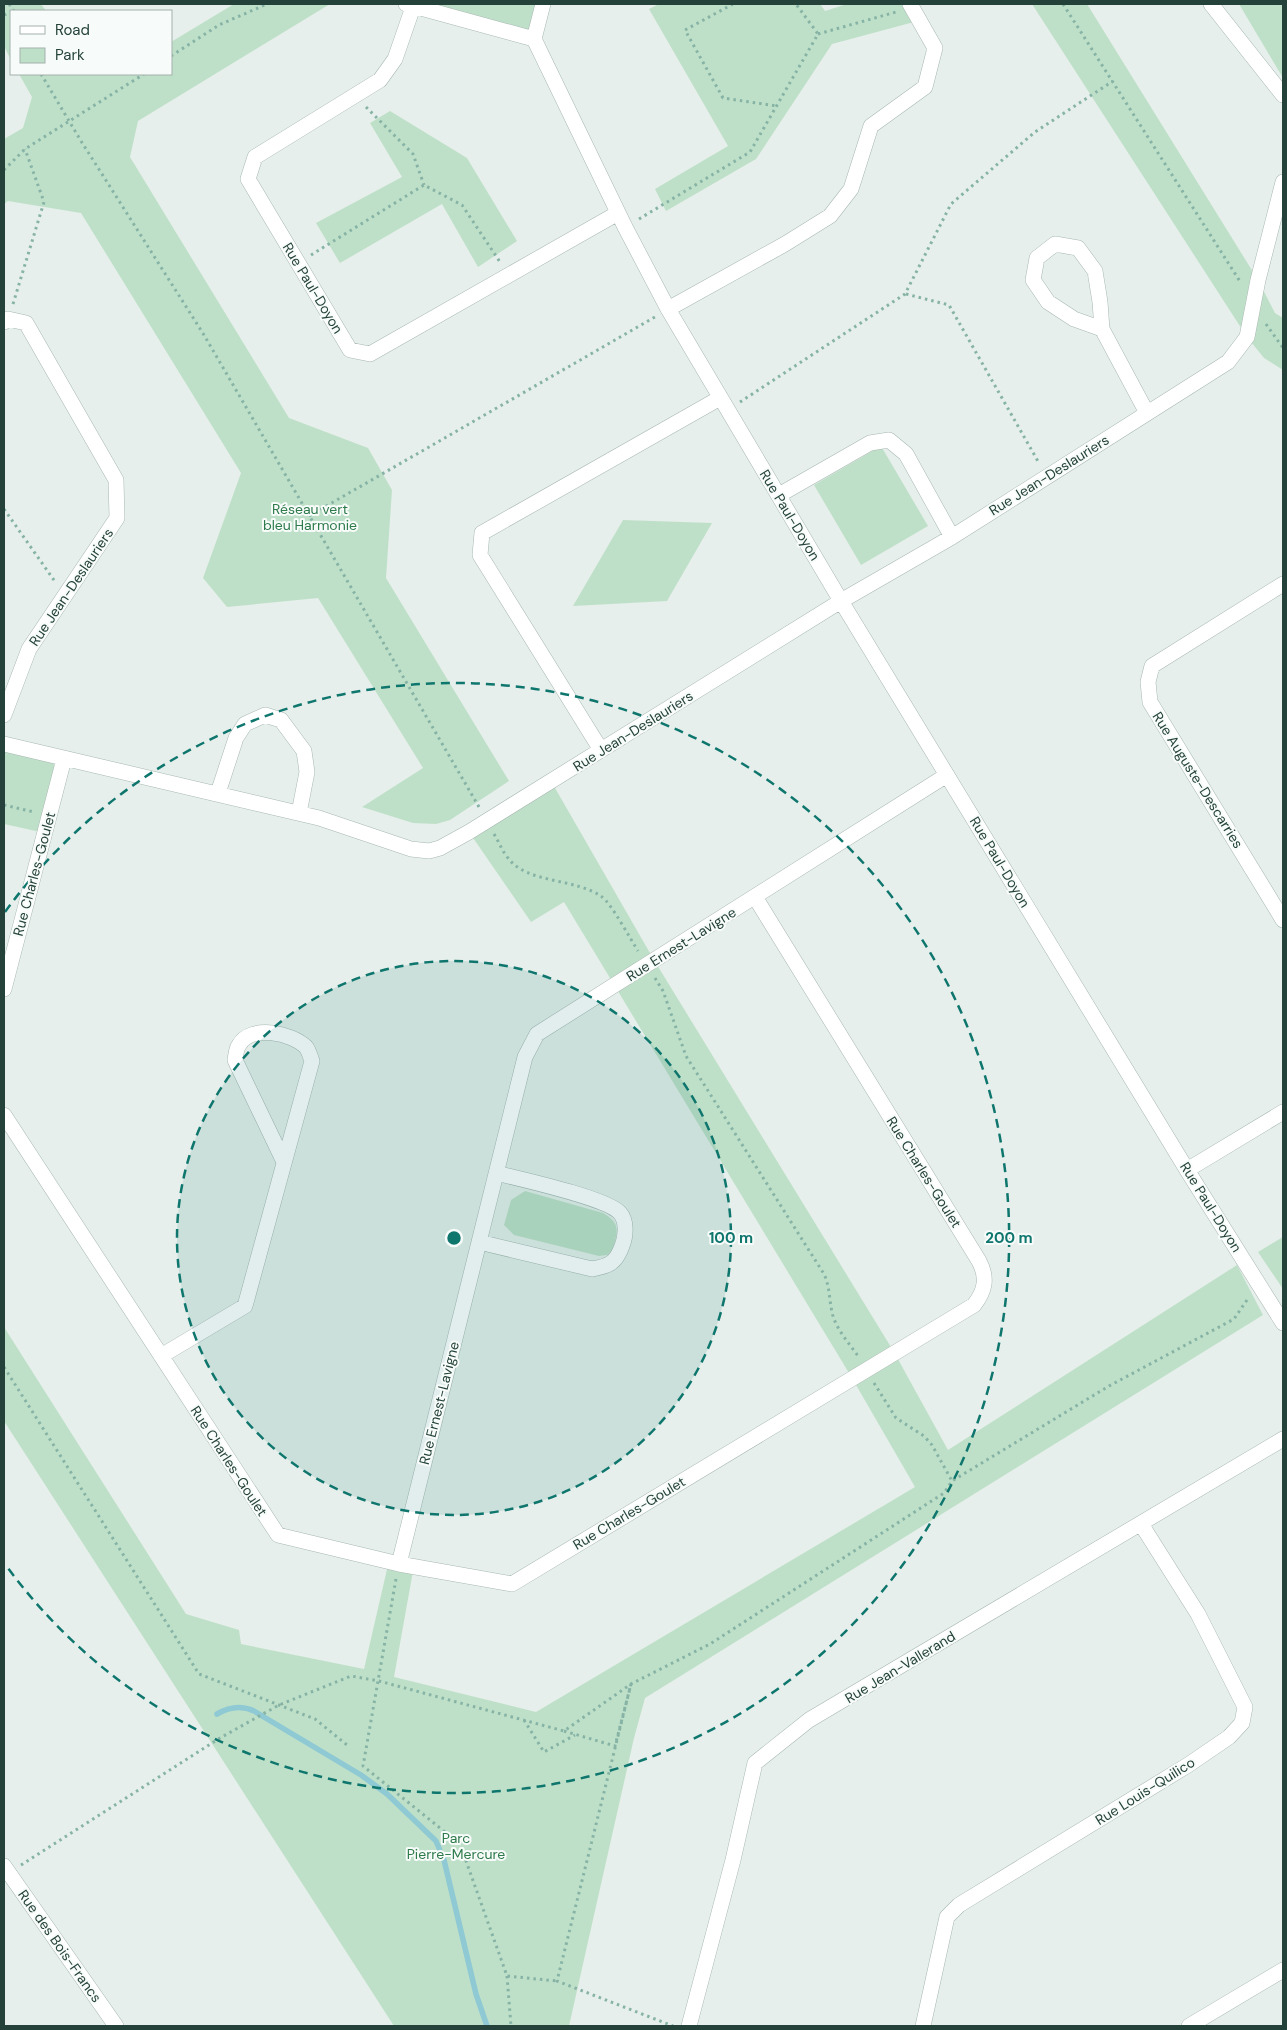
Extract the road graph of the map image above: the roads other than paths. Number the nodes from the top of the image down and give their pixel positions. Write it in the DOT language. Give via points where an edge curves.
graph roads {
  1 [pos="543,4"];
  2 [pos="1211,4"];
  3 [pos="409,5"];
  4 [pos="911,5"];
  5 [pos="534,39"];
  6 [pos="1283,95"];
  7 [pos="1283,182"];
  8 [pos="618,212"];
  9 [pos="668,309"];
  10 [pos="6,320"];
  11 [pos="1102,330"];
  12 [pos="724,404"];
  13 [pos="1147,413"];
  14 [pos="779,495"];
  15 [pos="952,537"];
  16 [pos="1283,584"];
  17 [pos="841,601"];
  18 [pos="4,715"];
  19 [pos="4,744"];
  20 [pos="601,750"];
  21 [pos="64,759"];
  22 [pos="947,776"];
  23 [pos="218,793"];
  24 [pos="298,813"];
  25 [pos="755,897"];
  26 [pos="1283,920"];
  27 [pos="4,989"];
  28 [pos="1283,1112"];
  29 [pos="4,1114"];
  30 [pos="284,1162"];
  31 [pos="1187,1170"];
  32 [pos="496,1173"];
  33 [pos="479,1242"];
  34 [pos="1283,1323"];
  35 [pos="161,1356"];
  36 [pos="1283,1439"];
  37 [pos="1141,1524"];
  38 [pos="399,1564"];
  39 [pos="6,1870"];
  40 [pos="1283,1970"];
  41 [pos="116,2026"];
  42 [pos="689,2026"];
  43 [pos="923,2026"];
  44 [pos="1189,2026"];
  1 -- 5 [label="street"];
  2 -- 6 [label="street"];
  3 -- 5 [label="street, Rue Paul-Doyon"];
  3 -- 8 [label="street, Rue Paul-Doyon" via="395,59 380,80 256,158 248,179 350,350 370,354"];
  4 -- 9 [label="street" via="935,48 925,87 871,126 850,189 830,216"];
  5 -- 8 [label="street, Rue Paul-Doyon"];
  7 -- 13 [label="street, Rue Jean-Deslauriers" via="1247,337 1228,362"];
  8 -- 9 [label="street, Rue Paul-Doyon"];
  9 -- 12 [label="street, Rue Paul-Doyon"];
  10 -- 18 [label="street, Rue Jean-Deslauriers" via="26,323 116,480 117,518 29,649"];
  11 -- 11 [label="street" via="1095,271 1078,248 1055,244 1037,258 1033,280 1048,302"];
  11 -- 13 [label="street"];
  12 -- 14 [label="street, Rue Paul-Doyon"];
  12 -- 20 [label="street" via="482,533 480,555"];
  13 -- 15 [label="street, Rue Jean-Deslauriers"];
  14 -- 15 [label="street" via="870,443 889,440 906,454"];
  14 -- 17 [label="street, Rue Paul-Doyon"];
  15 -- 17 [label="street, Rue Jean-Deslauriers"];
  16 -- 26 [label="street, Rue Auguste-Descarries" via="1152,666 1148,682 1150,702"];
  17 -- 20 [label="street, Rue Jean-Deslauriers"];
  17 -- 22 [label="street, Rue Paul-Doyon"];
  19 -- 21 [label="street, Rue Jean-Deslauriers"];
  20 -- 24 [label="street, Rue Jean-Deslauriers" via="450,843 429,851 411,850"];
  21 -- 23 [label="street, Rue Jean-Deslauriers"];
  21 -- 27 [label="street, Rue Charles-Goulet"];
  22 -- 25 [label="street, Rue Ernest-Lavigne"];
  22 -- 31 [label="street, Rue Paul-Doyon"];
  23 -- 24 [label="street, Rue Jean-Deslauriers"];
  23 -- 24 [label="street" via="236,738 246,724 265,715 281,720 304,751 307,772"];
  25 -- 32 [label="street, Rue Ernest-Lavigne" via="537,1034 525,1057"];
  25 -- 38 [label="street, Rue Charles-Goulet" via="984,1270 982,1294 974,1305 512,1584"];
  28 -- 31 [label="street"];
  29 -- 35 [label="street, Rue Charles-Goulet"];
  30 -- 30 [label="street" via="312,1061 308,1049 297,1040 263,1031 245,1038 238,1046 236,1060"];
  30 -- 35 [label="street" via="245,1306"];
  31 -- 34 [label="street, Rue Paul-Doyon"];
  32 -- 33 [label="street, Rue Ernest-Lavigne"];
  32 -- 33 [label="street" via="603,1201 620,1213 626,1225 623,1244 616,1260 592,1269"];
  33 -- 38 [label="street, Rue Ernest-Lavigne"];
  35 -- 38 [label="street, Rue Charles-Goulet" via="278,1535"];
  36 -- 37 [label="street, Rue Jean-Vallerand"];
  37 -- 42 [label="street, Rue Jean-Vallerand" via="810,1720 755,1763"];
  37 -- 43 [label="street, Rue Louis-Quilico" via="1198,1614 1245,1706 1242,1723 1229,1738 1188,1765 959,1905 947,1917"];
  39 -- 41 [label="street, Rue des Bois-Francs"];
  40 -- 44 [label="street"];
}
